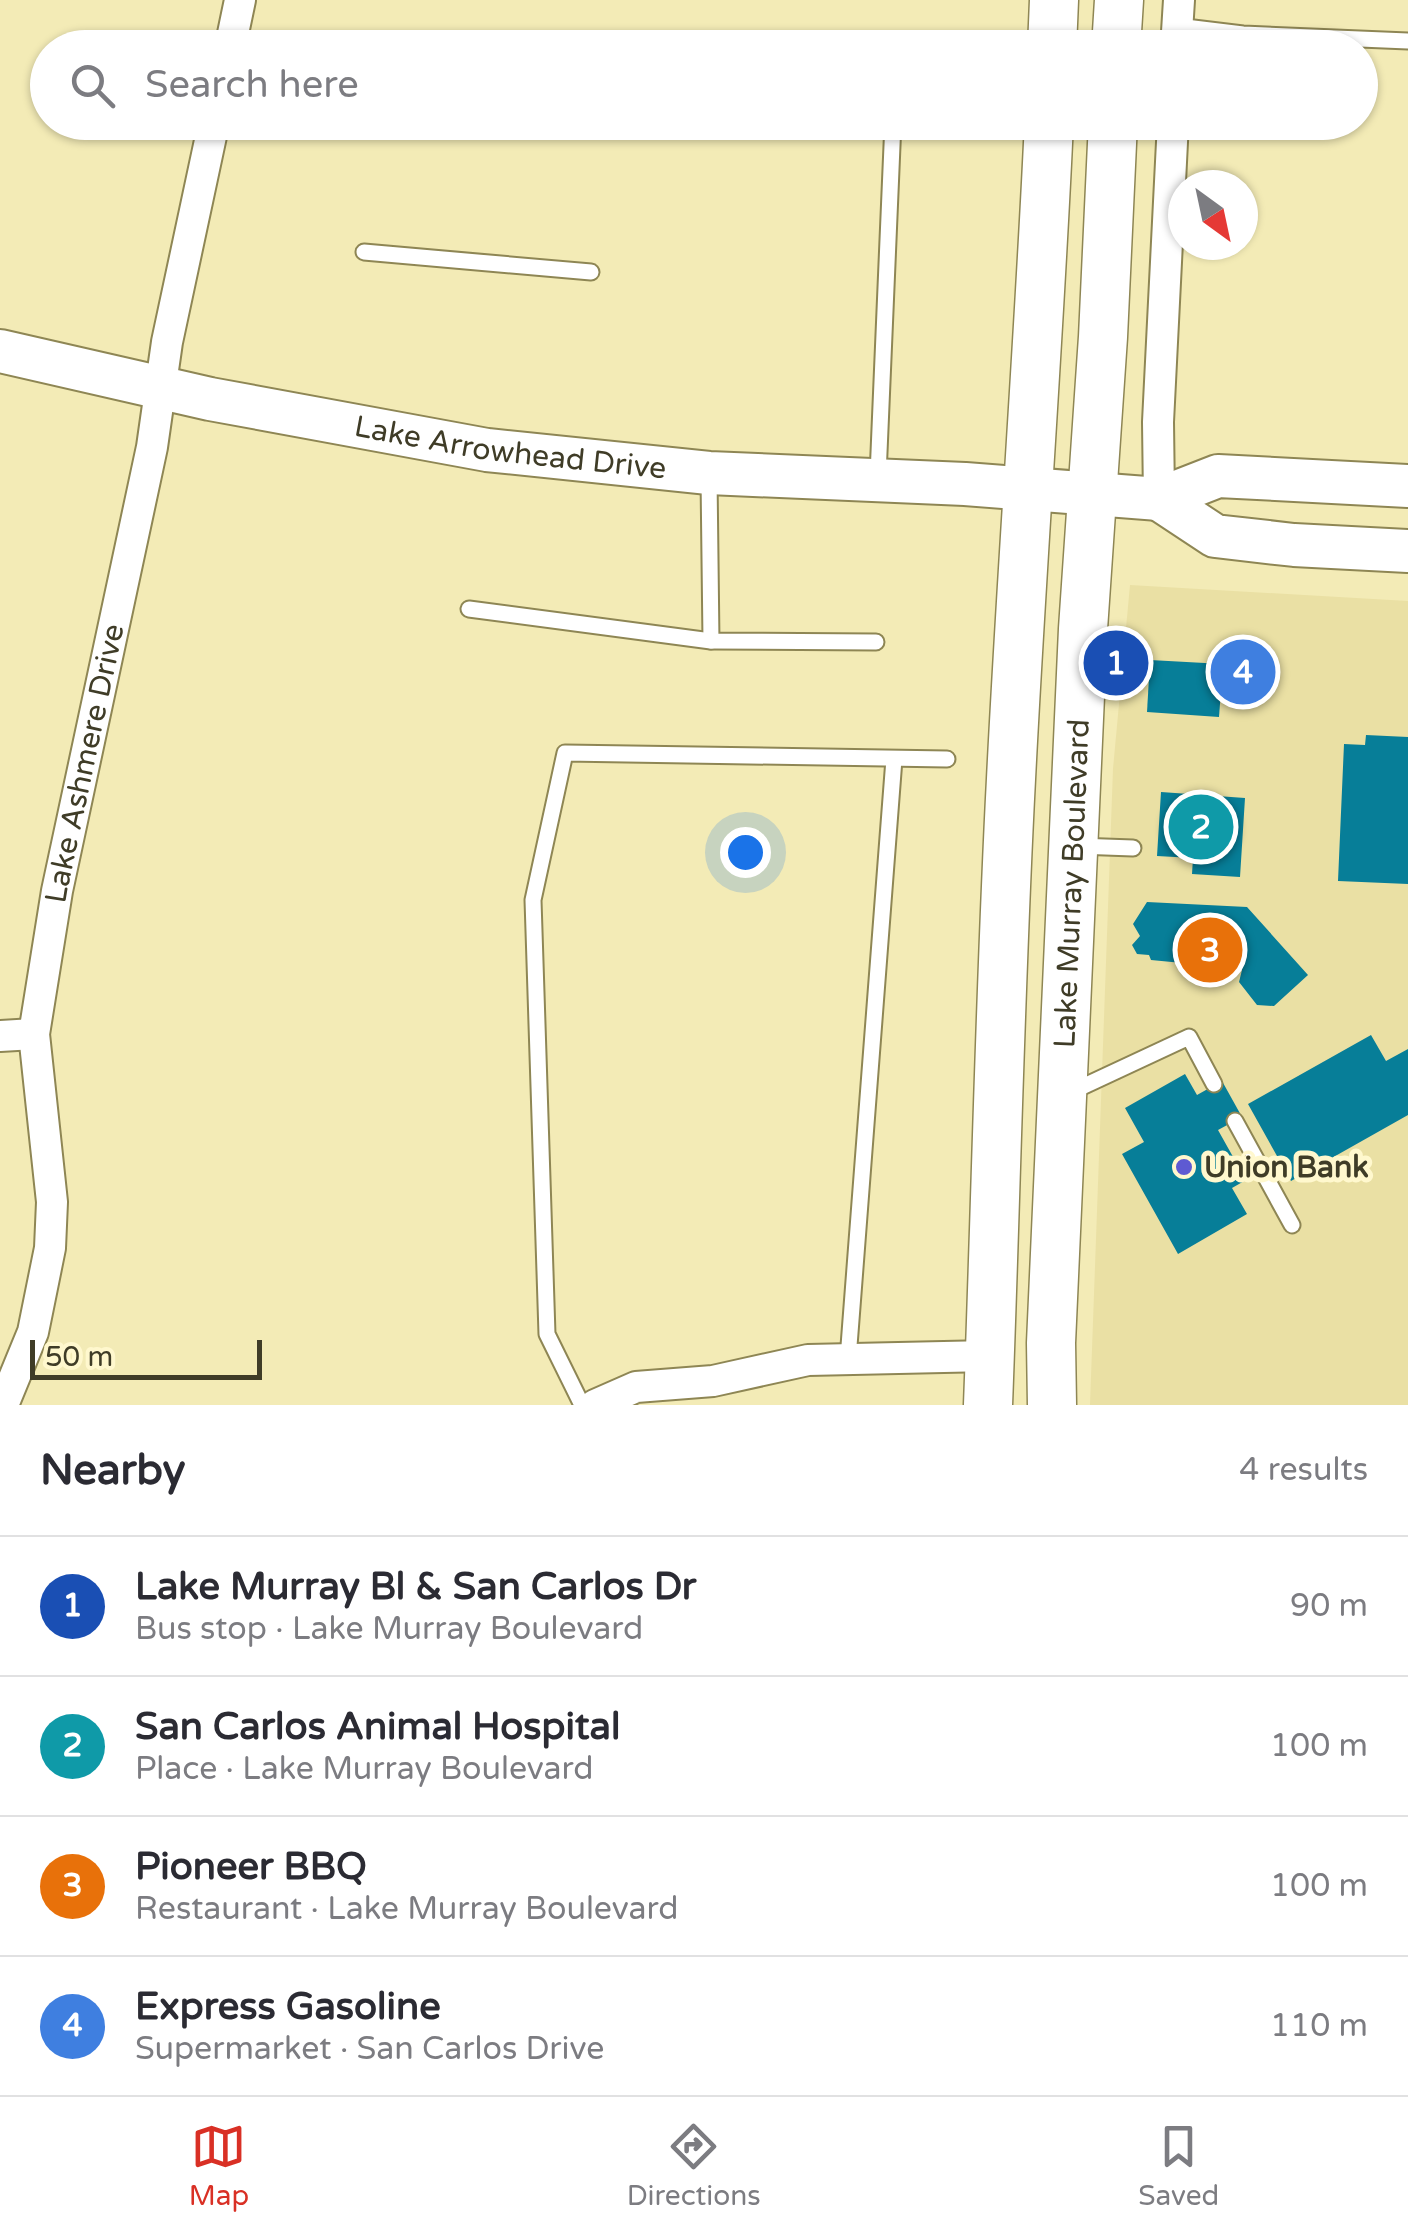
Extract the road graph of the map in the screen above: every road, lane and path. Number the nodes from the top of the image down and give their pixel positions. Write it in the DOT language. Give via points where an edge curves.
graph roads {
  1 [pos="240,0"];
  2 [pos="1054,0"];
  3 [pos="1118,0"];
  4 [pos="1177,24"];
  5 [pos="234,30"];
  6 [pos="1053,30"];
  7 [pos="1117,30"];
  8 [pos="1217,30"];
  9 [pos="1378,40"];
  10 [pos="1408,41"];
  11 [pos="210,140"];
  12 [pos="892,140"];
  13 [pos="1048,140"];
  14 [pos="1112,140"];
  15 [pos="1171,140"];
  16 [pos="364,252"];
  17 [pos="592,272"];
  18 [pos="0,352"];
  19 [pos="160,389"];
  20 [pos="709,473"];
  21 [pos="878,480"];
  22 [pos="1408,486"];
  23 [pos="1028,489"];
  24 [pos="1093,494"];
  25 [pos="1159,499"];
  26 [pos="1408,551"];
  27 [pos="469,609"];
  28 [pos="711,641"];
  29 [pos="876,642"];
  30 [pos="894,759"];
  31 [pos="947,759"];
  32 [pos="1073,846"];
  33 [pos="1133,848"];
  34 [pos="34,1034"];
  35 [pos="0,1036"];
  36 [pos="1214,1084"];
  37 [pos="1062,1096"];
  38 [pos="1234,1122"];
  39 [pos="1292,1226"];
  40 [pos="992,1242"];
  41 [pos="1050,1342"];
  42 [pos="990,1356"];
  43 [pos="848,1359"];
  44 [pos="3,1405"];
  45 [pos="582,1405"];
  46 [pos="595,1405"];
  47 [pos="988,1405"];
  48 [pos="1028,1405"];
  49 [pos="1052,1405"];
  1 -- 5 [label="street"];
  2 -- 6 [label="main road"];
  3 -- 7 [label="main road"];
  4 -- 8 [label="lane"];
  9 -- 10 [label="lane"];
  11 -- 19 [label="street, Lake Ashmere Drive"];
  12 -- 21 [label="lane"];
  13 -- 23 [label="main road"];
  14 -- 24 [label="main road, Lake Murray Boulevard"];
  15 -- 25 [label="street"];
  16 -- 17 [label="lane"];
  18 -- 19 [label="street, Lake Arrowhead Drive"];
  19 -- 20 [label="street, Lake Arrowhead Drive" via="488,450"];
  19 -- 34 [label="street, Lake Ashmere Drive" via="72,812"];
  20 -- 21 [label="street, Lake Arrowhead Drive"];
  20 -- 28 [label="lane"];
  21 -- 23 [label="street, Lake Arrowhead Drive"];
  22 -- 25 [label="street" via="1218,476"];
  23 -- 24 [label="street, Lake Arrowhead Drive"];
  23 -- 40 [label="main road"];
  24 -- 25 [label="street, Lake Arrowhead Drive"];
  24 -- 32 [label="main road, Lake Murray Boulevard"];
  25 -- 26 [label="street" via="1215,536"];
  27 -- 28 [label="lane"];
  28 -- 29 [label="lane"];
  30 -- 31 [label="lane"];
  30 -- 43 [label="lane"];
  30 -- 45 [label="lane" via="565,753 533,900 547,1334"];
  32 -- 33 [label="lane"];
  32 -- 37 [label="main road, Lake Murray Boulevard"];
  34 -- 35 [label="street"];
  34 -- 44 [label="street, Lake Ashmere Drive" via="52,1202 50,1248 33,1332"];
  36 -- 37 [label="lane" via="1188,1037"];
  37 -- 41 [label="main road, Lake Murray Boulevard"];
  38 -- 39 [label="lane"];
  40 -- 41 [label="main road" via="1026,1321"];
  40 -- 42 [label="main road"];
  41 -- 49 [label="main road, Lake Murray Boulevard"];
  42 -- 43 [label="street"];
  42 -- 47 [label="main road"];
  42 -- 48 [label="main road" via="1008,1370"];
  43 -- 46 [label="street" via="808,1360 713,1382 636,1387"];
}
